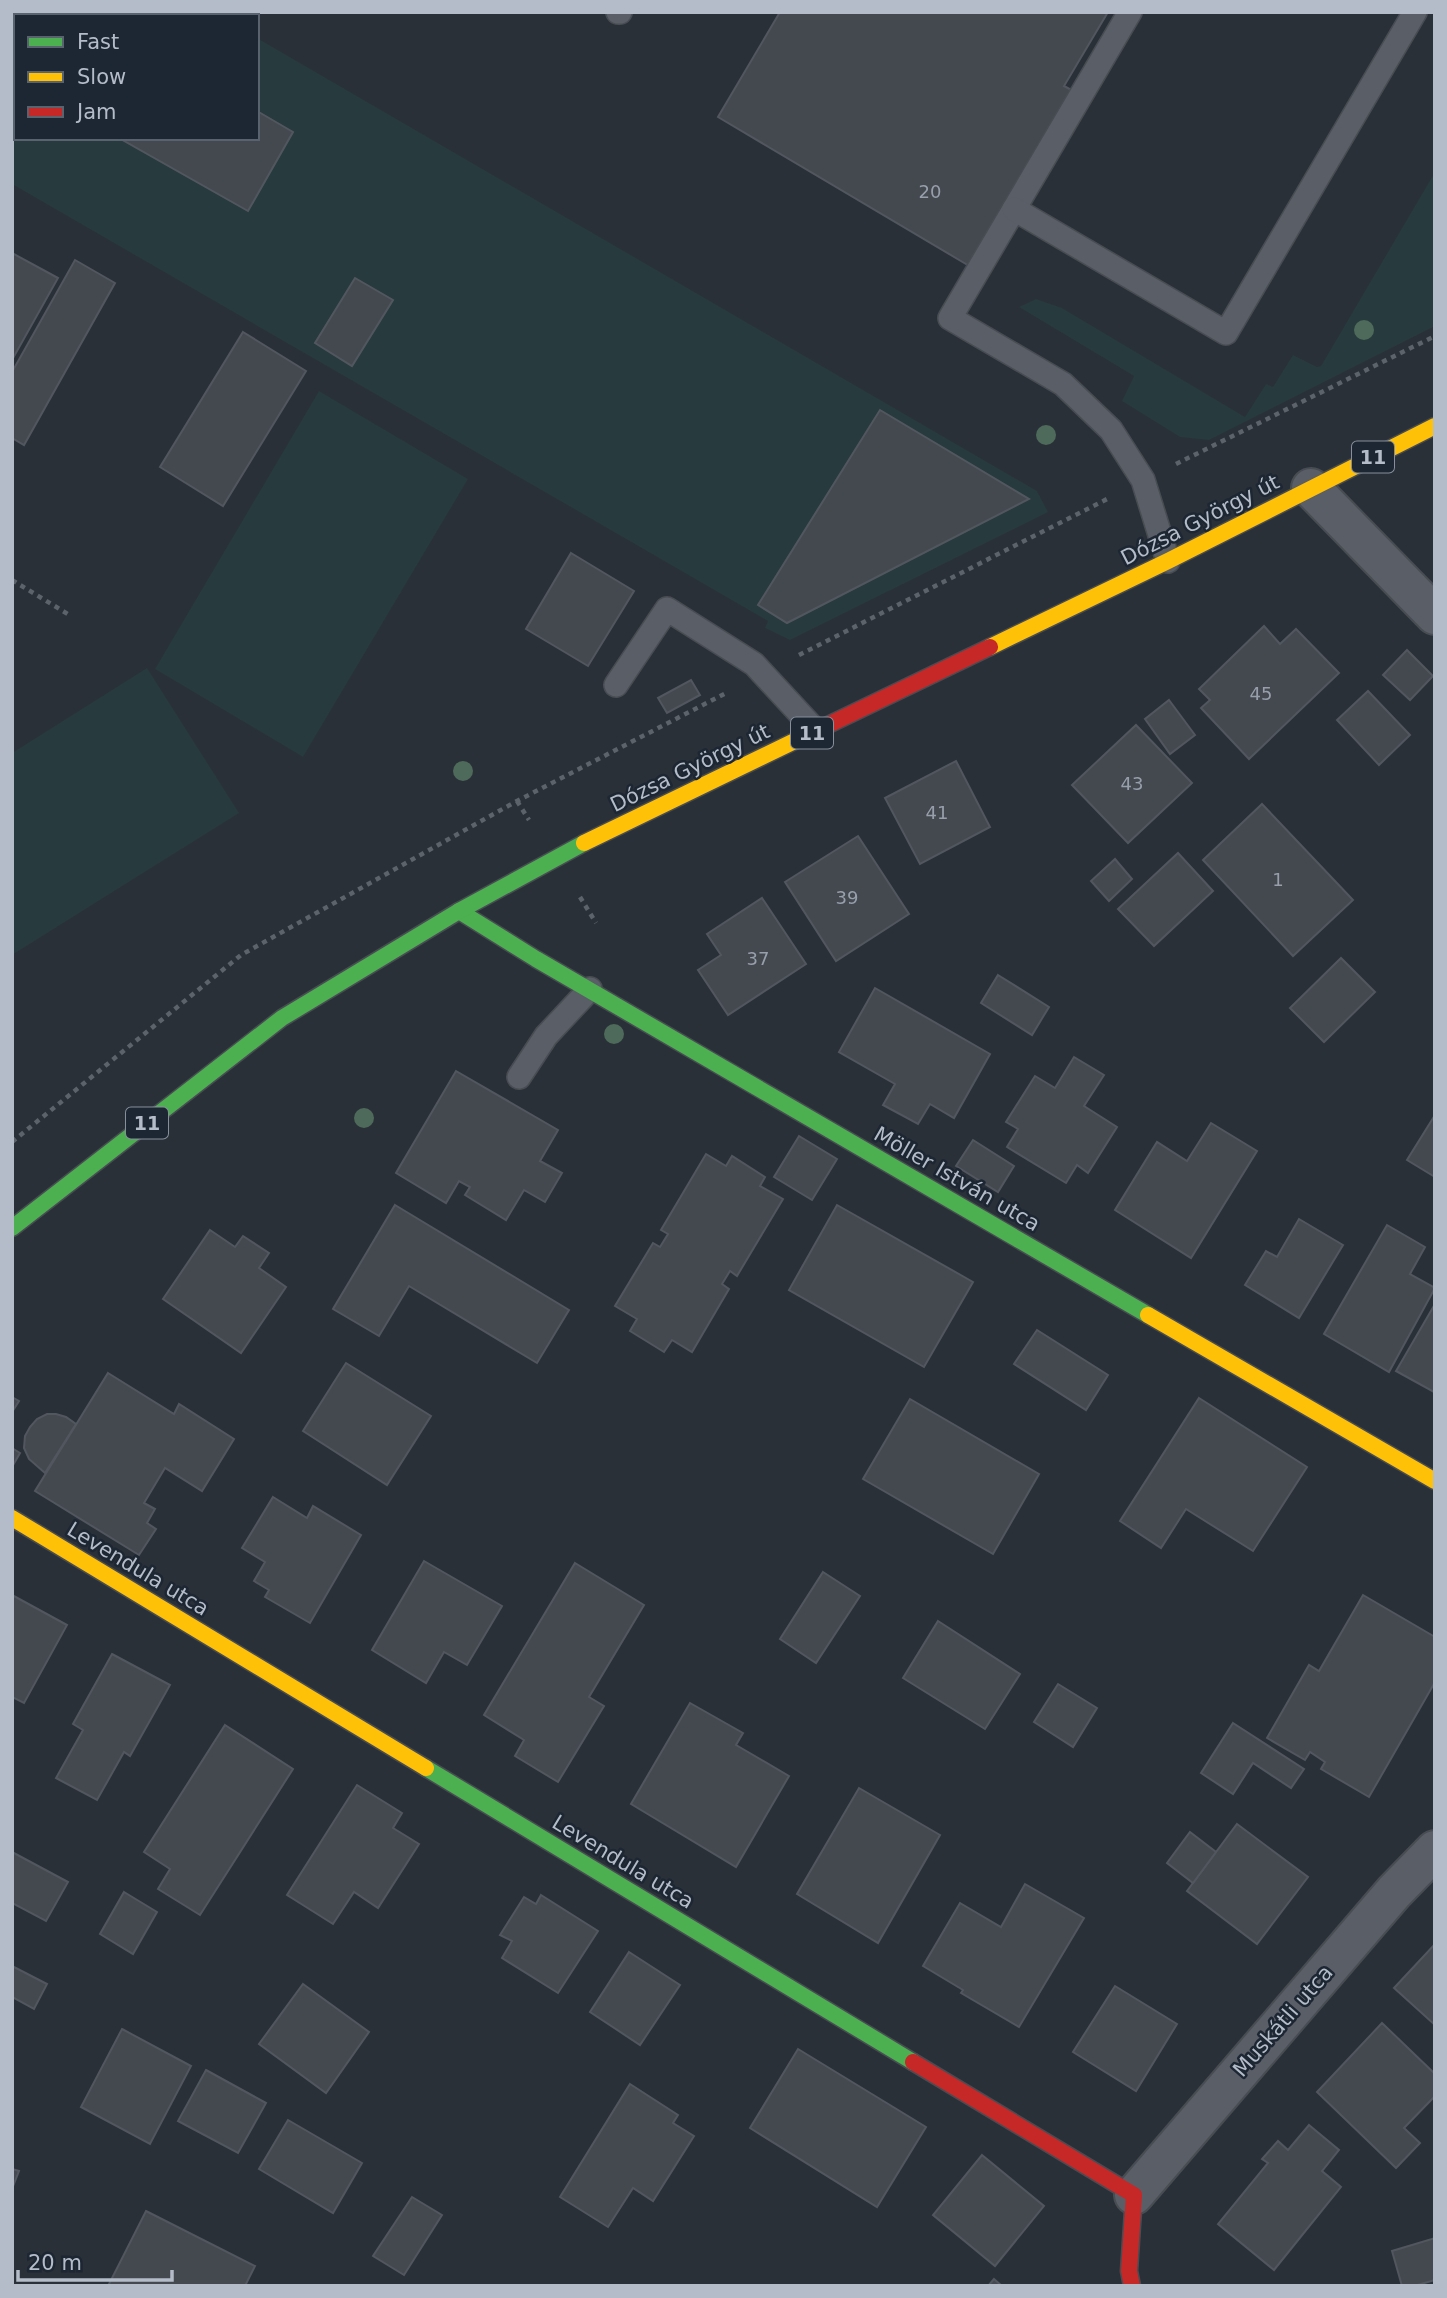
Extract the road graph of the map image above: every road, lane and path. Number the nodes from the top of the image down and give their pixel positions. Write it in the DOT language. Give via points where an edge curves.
graph roads {
  1 [pos="1130,12"];
  2 [pos="1415,12"];
  3 [pos="1014,209"];
  4 [pos="1435,337"];
  5 [pos="1435,426"];
  6 [pos="1143,480"];
  7 [pos="1311,488"];
  8 [pos="1167,561"];
  9 [pos="12,580"];
  10 [pos="1435,615"];
  11 [pos="71,616"];
  12 [pos="762,674"];
  13 [pos="616,685"];
  14 [pos="816,730"];
  15 [pos="459,911"];
  16 [pos="590,989"];
  17 [pos="519,1077"];
  18 [pos="12,1142"];
  19 [pos="12,1228"];
  20 [pos="1435,1481"];
  21 [pos="12,1518"];
  22 [pos="1435,1850"];
  23 [pos="1134,2195"];
  24 [pos="1132,2286"];
  1 -- 3 [label="lane"];
  2 -- 3 [label="lane" via="1226,333"];
  3 -- 6 [label="lane" via="950,318 1063,384 1111,430"];
  4 -- 6 [label="path"];
  5 -- 7 [label="street, Dózsa György út / 11"];
  6 -- 8 [label="lane"];
  6 -- 12 [label="path"];
  7 -- 8 [label="street, Dózsa György út / 11"];
  7 -- 10 [label="street"];
  8 -- 14 [label="street, Dózsa György út / 11"];
  9 -- 11 [label="path"];
  12 -- 13 [label="lane" via="754,664 667,610"];
  12 -- 14 [label="lane"];
  12 -- 18 [label="path" via="517,801 241,955"];
  14 -- 15 [label="street, Dózsa György út / 11" via="555,857"];
  15 -- 16 [label="street, Möller István utca"];
  15 -- 19 [label="street, Dózsa György út / 11" via="282,1018"];
  16 -- 17 [label="lane" via="546,1036"];
  16 -- 20 [label="street, Möller István utca"];
  21 -- 23 [label="street, Levendula utca"];
  22 -- 23 [label="street, Muskátli utca"];
  23 -- 24 [label="street"];
}
